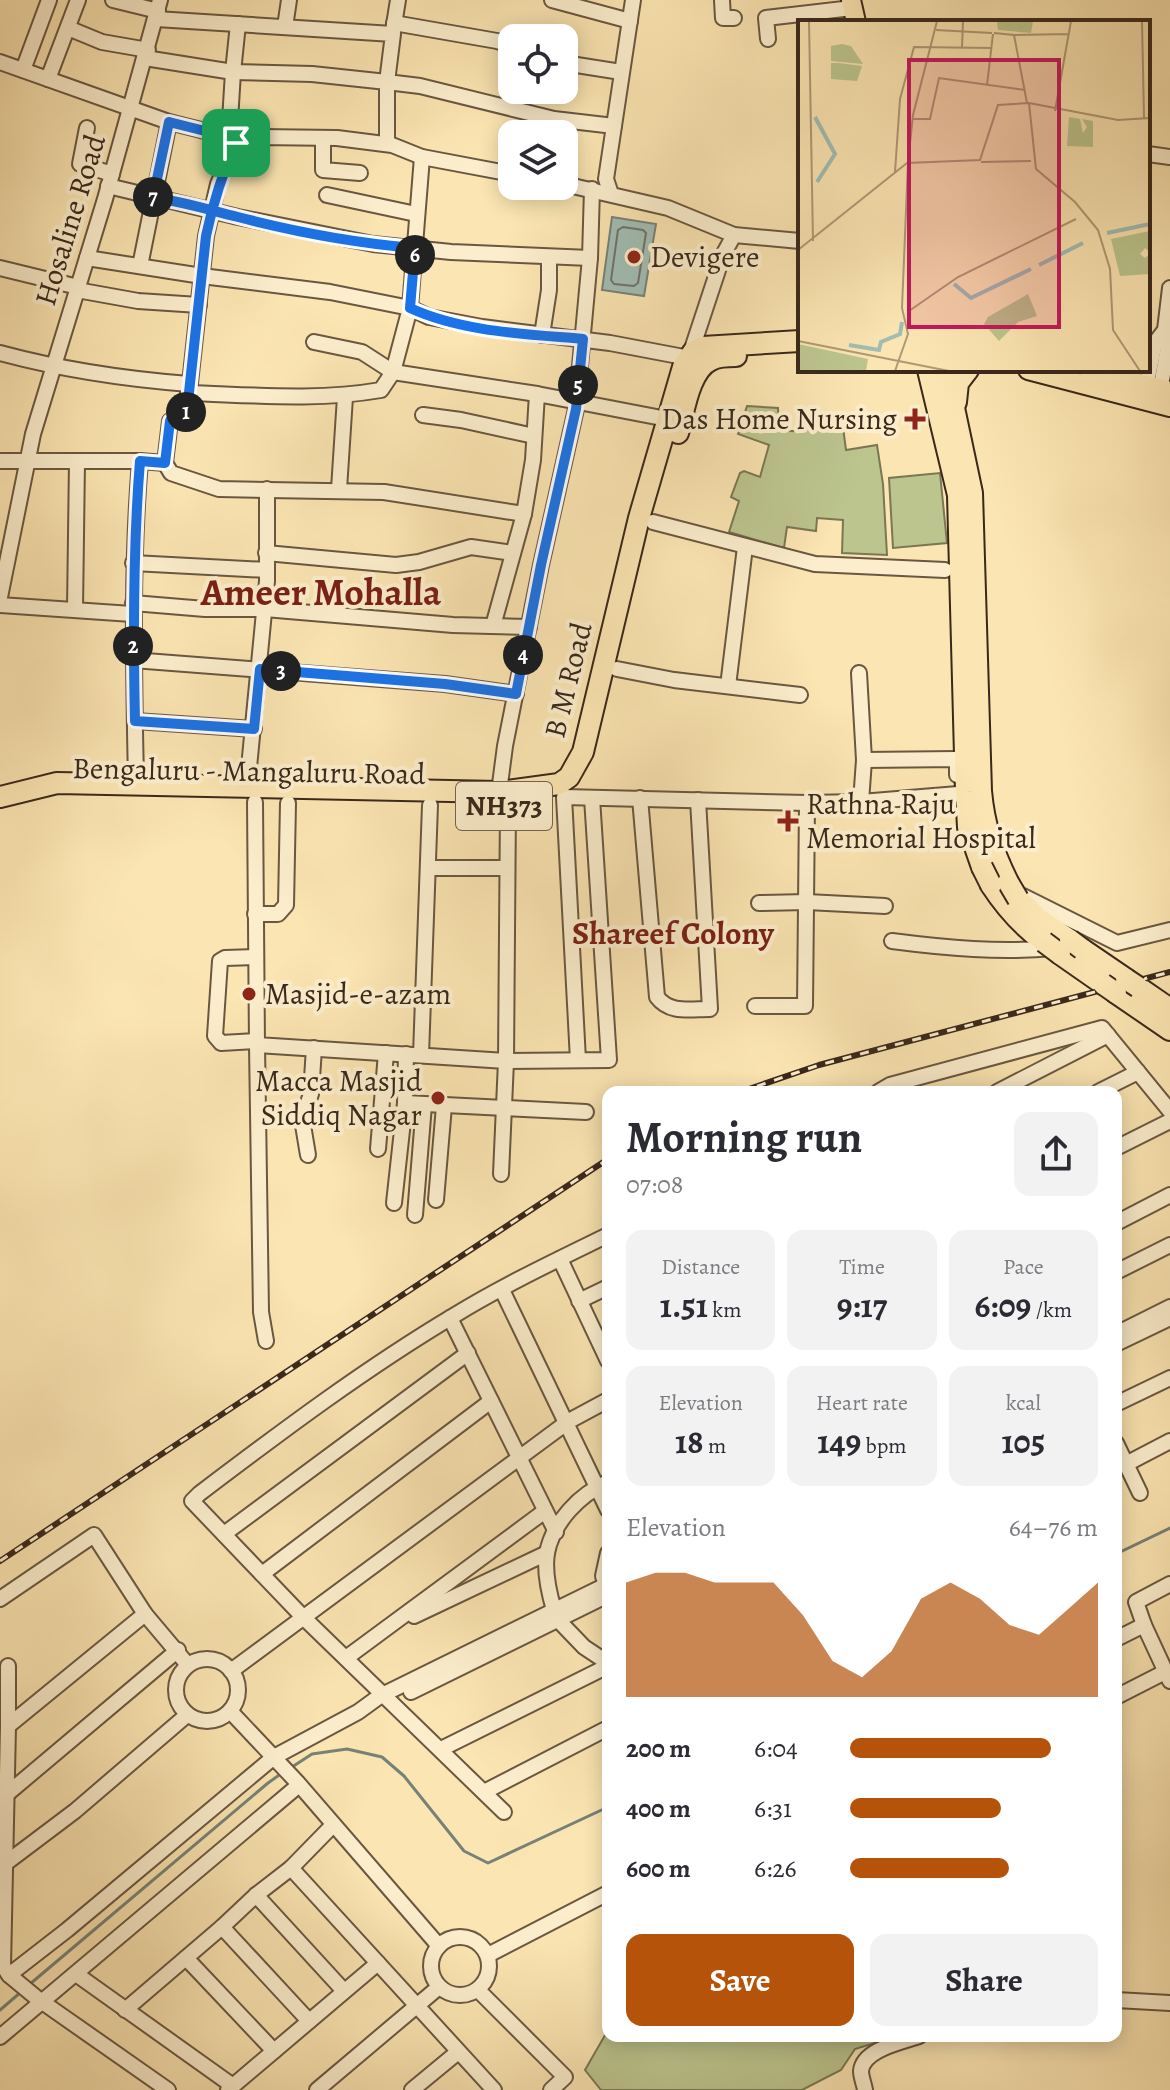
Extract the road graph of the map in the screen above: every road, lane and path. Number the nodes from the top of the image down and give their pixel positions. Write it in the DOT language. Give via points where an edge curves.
graph roads {
  1 [pos="49,0"];
  2 [pos="78,0"];
  3 [pos="113,0"];
  4 [pos="289,0"];
  5 [pos="398,0"];
  6 [pos="552,0"];
  7 [pos="633,0"];
  8 [pos="722,0"];
  9 [pos="158,10"];
  10 [pos="853,10"];
  11 [pos="734,18"];
  12 [pos="630,21"];
  13 [pos="238,24"];
  14 [pos="39,27"];
  15 [pos="285,27"];
  16 [pos="394,28"];
  17 [pos="66,31"];
  18 [pos="768,39"];
  19 [pos="498,44"];
  20 [pos="146,54"];
  21 [pos="0,62"];
  22 [pos="578,65"];
  23 [pos="23,70"];
  24 [pos="233,72"];
  25 [pos="621,72"];
  26 [pos="48,79"];
  27 [pos="387,82"];
  28 [pos="130,108"];
  29 [pos="169,122"];
  30 [pos="614,126"];
  31 [pos="87,128"];
  32 [pos="323,138"];
  33 [pos="232,140"];
  34 [pos="387,144"];
  35 [pos="1150,154"];
  36 [pos="422,157"];
  37 [pos="1170,157"];
  38 [pos="498,171"];
  39 [pos="360,173"];
  40 [pos="110,180"];
  41 [pos="578,186"];
  42 [pos="592,189"];
  43 [pos="611,194"];
  44 [pos="327,195"];
  45 [pos="153,198"];
  46 [pos="212,210"];
  47 [pos="416,214"];
  48 [pos="740,237"];
  49 [pos="798,241"];
  50 [pos="415,248"];
  51 [pos="549,257"];
  52 [pos="87,258"];
  53 [pos="590,258"];
  54 [pos="140,266"];
  55 [pos="0,268"];
  56 [pos="202,276"];
  57 [pos="1170,288"];
  58 [pos="77,289"];
  59 [pos="199,305"];
  60 [pos="410,308"];
  61 [pos="542,335"];
  62 [pos="583,339"];
  63 [pos="798,341"];
  64 [pos="314,342"];
  65 [pos="1160,349"];
  66 [pos="0,353"];
  67 [pos="798,353"];
  68 [pos="694,360"];
  69 [pos="53,367"];
  70 [pos="393,372"];
  71 [pos="928,372"];
  72 [pos="946,372"];
  73 [pos="966,372"];
  74 [pos="1038,372"];
  75 [pos="1096,372"];
  76 [pos="189,388"];
  77 [pos="537,394"];
  78 [pos="1158,396"];
  79 [pos="345,397"];
  80 [pos="576,401"];
  81 [pos="423,415"];
  82 [pos="957,417"];
  83 [pos="667,419"];
  84 [pos="534,436"];
  85 [pos="0,461"];
  86 [pos="77,461"];
  87 [pos="140,461"];
  88 [pos="27,462"];
  89 [pos="165,463"];
  90 [pos="267,489"];
  91 [pos="339,489"];
  92 [pos="524,514"];
  93 [pos="653,522"];
  94 [pos="745,547"];
  95 [pos="266,553"];
  96 [pos="513,553"];
  97 [pos="133,563"];
  98 [pos="267,570"];
  99 [pos="945,570"];
  100 [pos="0,597"];
  101 [pos="0,605"];
  102 [pos="132,608"];
  103 [pos="75,609"];
  104 [pos="265,609"];
  105 [pos="493,626"];
  106 [pos="529,627"];
  107 [pos="133,660"];
  108 [pos="260,669"];
  109 [pos="617,669"];
  110 [pos="859,673"];
  111 [pos="728,686"];
  112 [pos="516,694"];
  113 [pos="800,695"];
  114 [pos="135,721"];
  115 [pos="254,729"];
  116 [pos="596,729"];
  117 [pos="864,760"];
  118 [pos="136,790"];
  119 [pos="958,794"];
  120 [pos="251,795"];
  121 [pos="0,797"];
  122 [pos="564,797"];
  123 [pos="592,798"];
  124 [pos="640,798"];
  125 [pos="504,799"];
  126 [pos="698,800"];
  127 [pos="861,802"];
  128 [pos="288,803"];
  129 [pos="807,803"];
  130 [pos="430,805"];
  131 [pos="0,812"];
  132 [pos="428,868"];
  133 [pos="506,868"];
  134 [pos="1000,883"];
  135 [pos="807,902"];
  136 [pos="759,903"];
  137 [pos="885,906"];
  138 [pos="255,914"];
  139 [pos="1170,930"];
  140 [pos="892,941"];
  141 [pos="1117,943"];
  142 [pos="1064,946"];
  143 [pos="256,957"];
  144 [pos="1121,986"];
  145 [pos="755,1006"];
  146 [pos="1170,1009"];
  147 [pos="1170,1030"];
  148 [pos="1108,1035"];
  149 [pos="257,1043"];
  150 [pos="314,1048"];
  151 [pos="386,1053"];
  152 [pos="414,1054"];
  153 [pos="578,1060"];
  154 [pos="506,1061"];
  155 [pos="1138,1072"];
  156 [pos="889,1086"];
  157 [pos="1009,1086"];
  158 [pos="1110,1086"];
  159 [pos="405,1103"];
  160 [pos="424,1105"];
  161 [pos="444,1106"];
  162 [pos="503,1109"];
  163 [pos="1170,1111"];
  164 [pos="586,1112"];
  165 [pos="1170,1121"];
  166 [pos="1122,1145"];
  167 [pos="378,1149"];
  168 [pos="308,1155"];
  169 [pos="501,1174"];
  170 [pos="1170,1195"];
  171 [pos="436,1200"];
  172 [pos="394,1203"];
  173 [pos="415,1215"];
  174 [pos="1122,1220"];
  175 [pos="602,1238"];
  176 [pos="1170,1245"];
  177 [pos="560,1259"];
  178 [pos="1122,1269"];
  179 [pos="505,1288"];
  180 [pos="602,1290"];
  181 [pos="579,1301"];
  182 [pos="1170,1307"];
  183 [pos="450,1318"];
  184 [pos="1170,1318"];
  185 [pos="1122,1331"];
  186 [pos="602,1338"];
  187 [pos="266,1341"];
  188 [pos="1122,1341"];
  189 [pos="468,1353"];
  190 [pos="1170,1378"];
  191 [pos="491,1401"];
  192 [pos="1122,1401"];
  193 [pos="602,1403"];
  194 [pos="570,1420"];
  195 [pos="1170,1441"];
  196 [pos="1122,1456"];
  197 [pos="519,1457"];
  198 [pos="1126,1464"];
  199 [pos="602,1483"];
  200 [pos="602,1488"];
  201 [pos="1140,1493"];
  202 [pos="545,1511"];
  203 [pos="556,1532"];
  204 [pos="224,1534"];
  205 [pos="547,1553"];
  206 [pos="262,1574"];
  207 [pos="1170,1584"];
  208 [pos="602,1592"];
  209 [pos="0,1599"];
  210 [pos="145,1614"];
  211 [pos="557,1615"];
  212 [pos="303,1617"];
  213 [pos="1144,1625"];
  214 [pos="386,1629"];
  215 [pos="1122,1636"];
  216 [pos="178,1650"];
  217 [pos="346,1658"];
  218 [pos="602,1660"];
  219 [pos="188,1665"];
  220 [pos="8,1666"];
  221 [pos="602,1667"];
  222 [pos="231,1671"];
  223 [pos="1168,1677"];
  224 [pos="1122,1695"];
  225 [pos="388,1698"];
  226 [pos="230,1711"];
  227 [pos="187,1715"];
  228 [pos="8,1726"];
  229 [pos="602,1731"];
  230 [pos="441,1749"];
  231 [pos="276,1760"];
  232 [pos="298,1783"];
  233 [pos="484,1792"];
  234 [pos="7,1794"];
  235 [pos="504,1812"];
  236 [pos="333,1825"];
  237 [pos="6,1863"];
  238 [pos="291,1868"];
  239 [pos="256,1895"];
  240 [pos="602,1901"];
  241 [pos="222,1927"];
  242 [pos="439,1946"];
  243 [pos="488,1955"];
  244 [pos="186,1958"];
  245 [pos="378,1963"];
  246 [pos="6,1970"];
  247 [pos="76,1974"];
  248 [pos="439,1987"];
  249 [pos="478,1990"];
  250 [pos="344,1991"];
  251 [pos="40,2000"];
  252 [pos="1122,2000"];
  253 [pos="1170,2003"];
  254 [pos="418,2005"];
  255 [pos="125,2010"];
  256 [pos="309,2021"];
  257 [pos="1,2040"];
  258 [pos="903,2042"];
  259 [pos="274,2051"];
  260 [pos="458,2052"];
  261 [pos="231,2088"];
  262 [pos="487,2088"];
  263 [pos="168,2090"];
  264 [pos="317,2090"];
  265 [pos="412,2090"];
  266 [pos="551,2090"];
  267 [pos="865,2090"];
  1 -- 14 [label="street"];
  2 -- 17 [label="street"];
  3 -- 9 [label="street"];
  4 -- 15 [label="street"];
  5 -- 16 [label="street"];
  6 -- 12 [label="street"];
  7 -- 12 [label="street"];
  8 -- 11 [label="street" via="723,18"];
  9 -- 13 [label="street"];
  9 -- 20 [label="street, Hosaline Road"];
  10 -- 18 [label="street" via="766,18"];
  12 -- 25 [label="street"];
  13 -- 15 [label="street"];
  13 -- 24 [label="street"];
  14 -- 17 [label="street"];
  14 -- 23 [label="street"];
  15 -- 16 [label="street"];
  16 -- 19 [label="street"];
  16 -- 27 [label="street"];
  17 -- 20 [label="street"];
  17 -- 26 [label="street"];
  20 -- 24 [label="street"];
  20 -- 28 [label="street, Hosaline Road"];
  21 -- 23 [label="street"];
  22 -- 25 [label="street"];
  23 -- 26 [label="street"];
  24 -- 27 [label="street"];
  24 -- 33 [label="street"];
  25 -- 30 [label="street"];
  26 -- 28 [label="street"];
  27 -- 30 [label="street" via="554,119"];
  27 -- 34 [label="street"];
  28 -- 29 [label="street"];
  28 -- 40 [label="street, Hosaline Road"];
  29 -- 33 [label="street"];
  29 -- 45 [label="street"];
  30 -- 43 [label="street" via="606,179"];
  31 -- 40 [label="street" via="80,164"];
  32 -- 33 [label="street"];
  32 -- 34 [label="street"];
  32 -- 39 [label="street" via="323,170"];
  33 -- 46 [label="street"];
  34 -- 36 [label="street"];
  35 -- 37 [label="street"];
  36 -- 38 [label="street"];
  36 -- 47 [label="street"];
  40 -- 45 [label="street"];
  40 -- 52 [label="street, Hosaline Road"];
  41 -- 42 [label="street"];
  42 -- 43 [label="street"];
  42 -- 53 [label="street"];
  43 -- 48 [label="street" via="668,208"];
  44 -- 47 [label="street"];
  45 -- 46 [label="street"];
  45 -- 54 [label="street"];
  46 -- 50 [label="street" via="344,239"];
  46 -- 56 [label="street"];
  47 -- 50 [label="street"];
  48 -- 49 [label="street"];
  48 -- 68 [label="street"];
  50 -- 51 [label="street"];
  50 -- 60 [label="street"];
  51 -- 53 [label="street"];
  51 -- 61 [label="street"];
  52 -- 54 [label="street"];
  52 -- 58 [label="street, Hosaline Road"];
  53 -- 62 [label="street"];
  54 -- 56 [label="street"];
  55 -- 58 [label="street"];
  56 -- 59 [label="street"];
  56 -- 60 [label="street"];
  57 -- 65 [label="street"];
  58 -- 59 [label="street"];
  58 -- 69 [label="street, Hosaline Road"];
  59 -- 76 [label="street"];
  60 -- 61 [label="street" via="429,317"];
  60 -- 70 [label="street"];
  61 -- 62 [label="street"];
  62 -- 68 [label="street"];
  62 -- 80 [label="street"];
  63 -- 68 [label="highway"];
  64 -- 70 [label="street" via="362,352"];
  65 -- 78 [label="street"];
  66 -- 69 [label="street"];
  67 -- 68 [label="highway"];
  68 -- 83 [label="highway, B M Road / NH373"];
  68 -- 93 [label="highway, NH373" via="695,376"];
  69 -- 76 [label="street"];
  69 -- 88 [label="street, Hosaline Road"];
  70 -- 77 [label="street"];
  70 -- 79 [label="street" via="381,390"];
  71 -- 134 [label="highway" via="958,495 968,827"];
  72 -- 82 [label="highway"];
  73 -- 82 [label="highway" via="958,383"];
  74 -- 78 [label="main road"];
  75 -- 78 [label="main road"];
  76 -- 79 [label="street" via="258,397"];
  76 -- 89 [label="street" via="186,420 170,421"];
  77 -- 80 [label="street"];
  77 -- 84 [label="street"];
  79 -- 91 [label="street"];
  80 -- 83 [label="street"];
  80 -- 106 [label="street"];
  81 -- 84 [label="street"];
  82 -- 134 [label="highway" via="972,493 984,824"];
  83 -- 116 [label="highway, B M Road / NH373" via="639,518"];
  84 -- 92 [label="street"];
  85 -- 88 [label="street"];
  86 -- 87 [label="street"];
  86 -- 88 [label="street"];
  86 -- 103 [label="street"];
  87 -- 89 [label="street"];
  87 -- 97 [label="street"];
  88 -- 100 [label="street, Hosaline Road"];
  89 -- 90 [label="street" via="171,473 219,489"];
  90 -- 91 [label="street"];
  90 -- 95 [label="street"];
  91 -- 92 [label="street"];
  92 -- 96 [label="street"];
  93 -- 94 [label="street"];
  93 -- 109 [label="highway, NH373"];
  94 -- 99 [label="street" via="815,564"];
  94 -- 111 [label="street"];
  95 -- 96 [label="street" via="396,565 471,547"];
  95 -- 98 [label="street"];
  96 -- 105 [label="street"];
  97 -- 98 [label="street"];
  97 -- 102 [label="street"];
  98 -- 104 [label="street"];
  101 -- 103 [label="street"];
  102 -- 103 [label="street"];
  102 -- 104 [label="street"];
  102 -- 107 [label="street"];
  104 -- 105 [label="street"];
  104 -- 108 [label="street"];
  105 -- 106 [label="street"];
  106 -- 112 [label="street"];
  107 -- 108 [label="street"];
  107 -- 114 [label="street"];
  108 -- 112 [label="street"];
  108 -- 115 [label="street"];
  109 -- 111 [label="street"];
  109 -- 116 [label="highway, NH373"];
  110 -- 117 [label="street"];
  111 -- 113 [label="street"];
  112 -- 125 [label="street" via="505,746"];
  114 -- 115 [label="street"];
  114 -- 118 [label="street"];
  115 -- 120 [label="street"];
  116 -- 122 [label="highway, NH373" via="596,757 579,787"];
  116 -- 125 [label="highway, B M Road / NH373" via="569,777"];
  117 -- 119 [label="street" via="957,759"];
  117 -- 127 [label="street"];
  118 -- 120 [label="highway, B M Road / NH373"];
  118 -- 121 [label="highway, B M Road / NH373" via="57,783"];
  118 -- 131 [label="highway, Bengaluru - Mangaluru Road / NH373" via="59,797"];
  119 -- 127 [label="street"];
  119 -- 141 [label="street" via="960,830 975,871"];
  120 -- 125 [label="highway, B M Road / NH373"];
  120 -- 128 [label="highway, Bengaluru - Mangaluru Road / NH373"];
  120 -- 138 [label="street"];
  122 -- 123 [label="street"];
  122 -- 125 [label="highway, Bengaluru - Mangaluru Road / NH373"];
  122 -- 153 [label="street"];
  123 -- 124 [label="street"];
  123 -- 153 [label="street" via="609,1060"];
  124 -- 126 [label="street"];
  124 -- 126 [label="street" via="657,997 668,1008 678,1009 710,1009"];
  125 -- 130 [label="highway, Bengaluru - Mangaluru Road / NH373"];
  125 -- 133 [label="street"];
  126 -- 129 [label="street"];
  127 -- 129 [label="street"];
  128 -- 130 [label="highway, Bengaluru - Mangaluru Road / NH373"];
  128 -- 138 [label="street" via="286,905 278,914"];
  129 -- 135 [label="street"];
  130 -- 132 [label="street"];
  132 -- 133 [label="street"];
  132 -- 152 [label="street"];
  133 -- 154 [label="street"];
  134 -- 142 [label="highway"];
  134 -- 142 [label="highway" via="1005,907 1027,930"];
  135 -- 136 [label="street"];
  135 -- 137 [label="street"];
  135 -- 145 [label="street" via="805,1006"];
  138 -- 143 [label="street"];
  139 -- 141 [label="street"];
  140 -- 141 [label="street" via="1027,951"];
  142 -- 144 [label="highway"];
  143 -- 149 [label="street"];
  143 -- 149 [label="street" via="220,961 215,1036 219,1043"];
  144 -- 146 [label="highway"];
  144 -- 147 [label="highway"];
  148 -- 155 [label="street"];
  148 -- 156 [label="street" via="1102,1028"];
  148 -- 157 [label="street"];
  149 -- 150 [label="street"];
  149 -- 187 [label="street" via="261,1312"];
  150 -- 151 [label="street"];
  150 -- 168 [label="street" via="311,1094 303,1114"];
  151 -- 152 [label="street"];
  151 -- 167 [label="street"];
  152 -- 154 [label="street"];
  152 -- 159 [label="street"];
  153 -- 154 [label="street"];
  154 -- 162 [label="street"];
  155 -- 158 [label="street"];
  155 -- 163 [label="street"];
  159 -- 160 [label="street"];
  159 -- 172 [label="street"];
  160 -- 161 [label="street"];
  160 -- 173 [label="street"];
  161 -- 162 [label="street"];
  161 -- 171 [label="street"];
  162 -- 164 [label="street"];
  162 -- 169 [label="street"];
  165 -- 166 [label="street"];
  170 -- 174 [label="street"];
  175 -- 177 [label="street"];
  176 -- 178 [label="street"];
  177 -- 179 [label="street"];
  177 -- 181 [label="street"];
  179 -- 183 [label="street"];
  179 -- 194 [label="street"];
  180 -- 181 [label="street"];
  181 -- 186 [label="street"];
  182 -- 185 [label="street"];
  183 -- 189 [label="street"];
  183 -- 204 [label="street" via="199,1494 192,1501"];
  184 -- 188 [label="street"];
  189 -- 191 [label="street"];
  189 -- 204 [label="street"];
  190 -- 192 [label="street"];
  191 -- 197 [label="street"];
  191 -- 206 [label="street"];
  193 -- 194 [label="street"];
  194 -- 197 [label="street"];
  194 -- 199 [label="street"];
  195 -- 198 [label="street"];
  196 -- 198 [label="street"];
  197 -- 202 [label="street"];
  197 -- 212 [label="street"];
  198 -- 201 [label="street"];
  200 -- 203 [label="street" via="573,1507"];
  202 -- 203 [label="street"];
  202 -- 214 [label="street"];
  203 -- 205 [label="street"];
  204 -- 206 [label="street"];
  205 -- 211 [label="street"];
  205 -- 214 [label="street"];
  206 -- 212 [label="street"];
  207 -- 213 [label="street" via="1136,1602"];
  208 -- 211 [label="street"];
  209 -- 210 [label="street" via="94,1535"];
  210 -- 216 [label="street"];
  210 -- 228 [label="street"];
  211 -- 218 [label="street"];
  211 -- 225 [label="street"];
  212 -- 217 [label="street"];
  212 -- 222 [label="street"];
  213 -- 215 [label="street"];
  213 -- 223 [label="street"];
  214 -- 217 [label="street"];
  216 -- 219 [label="street"];
  216 -- 234 [label="street"];
  217 -- 225 [label="street"];
  219 -- 222 [label="street" via="206,1659"];
  219 -- 227 [label="street" via="175,1690"];
  220 -- 228 [label="street"];
  221 -- 230 [label="street"];
  222 -- 226 [label="street" via="237,1695"];
  223 -- 224 [label="street"];
  225 -- 230 [label="street"];
  225 -- 231 [label="street"];
  226 -- 227 [label="street" via="214,1721"];
  226 -- 231 [label="street"];
  227 -- 237 [label="street"];
  228 -- 234 [label="street"];
  229 -- 233 [label="street"];
  230 -- 233 [label="street"];
  231 -- 232 [label="street"];
  231 -- 246 [label="street" via="67,1930"];
  232 -- 236 [label="street"];
  232 -- 247 [label="street"];
  233 -- 235 [label="street"];
  234 -- 237 [label="street"];
  236 -- 238 [label="street"];
  236 -- 242 [label="street"];
  237 -- 246 [label="street"];
  238 -- 239 [label="street"];
  238 -- 245 [label="street"];
  239 -- 241 [label="street"];
  239 -- 250 [label="street"];
  240 -- 243 [label="street"];
  241 -- 244 [label="street"];
  241 -- 256 [label="street"];
  242 -- 243 [label="street" via="466,1937"];
  242 -- 248 [label="street" via="431,1962"];
  243 -- 249 [label="street" via="489,1974"];
  244 -- 255 [label="street"];
  244 -- 259 [label="street"];
  245 -- 250 [label="street"];
  245 -- 254 [label="street"];
  246 -- 251 [label="street"];
  247 -- 251 [label="street"];
  247 -- 255 [label="street"];
  248 -- 249 [label="street" via="463,1996"];
  248 -- 254 [label="street"];
  249 -- 266 [label="street" via="565,2077"];
  250 -- 256 [label="street"];
  251 -- 257 [label="street"];
  251 -- 263 [label="street"];
  252 -- 253 [label="street"];
  254 -- 260 [label="street"];
  254 -- 264 [label="street"];
  255 -- 261 [label="street"];
  256 -- 259 [label="street"];
  258 -- 267 [label="street" via="869,2057 861,2069"];
  259 -- 261 [label="street"];
  260 -- 262 [label="street"];
  260 -- 265 [label="street"];
}
